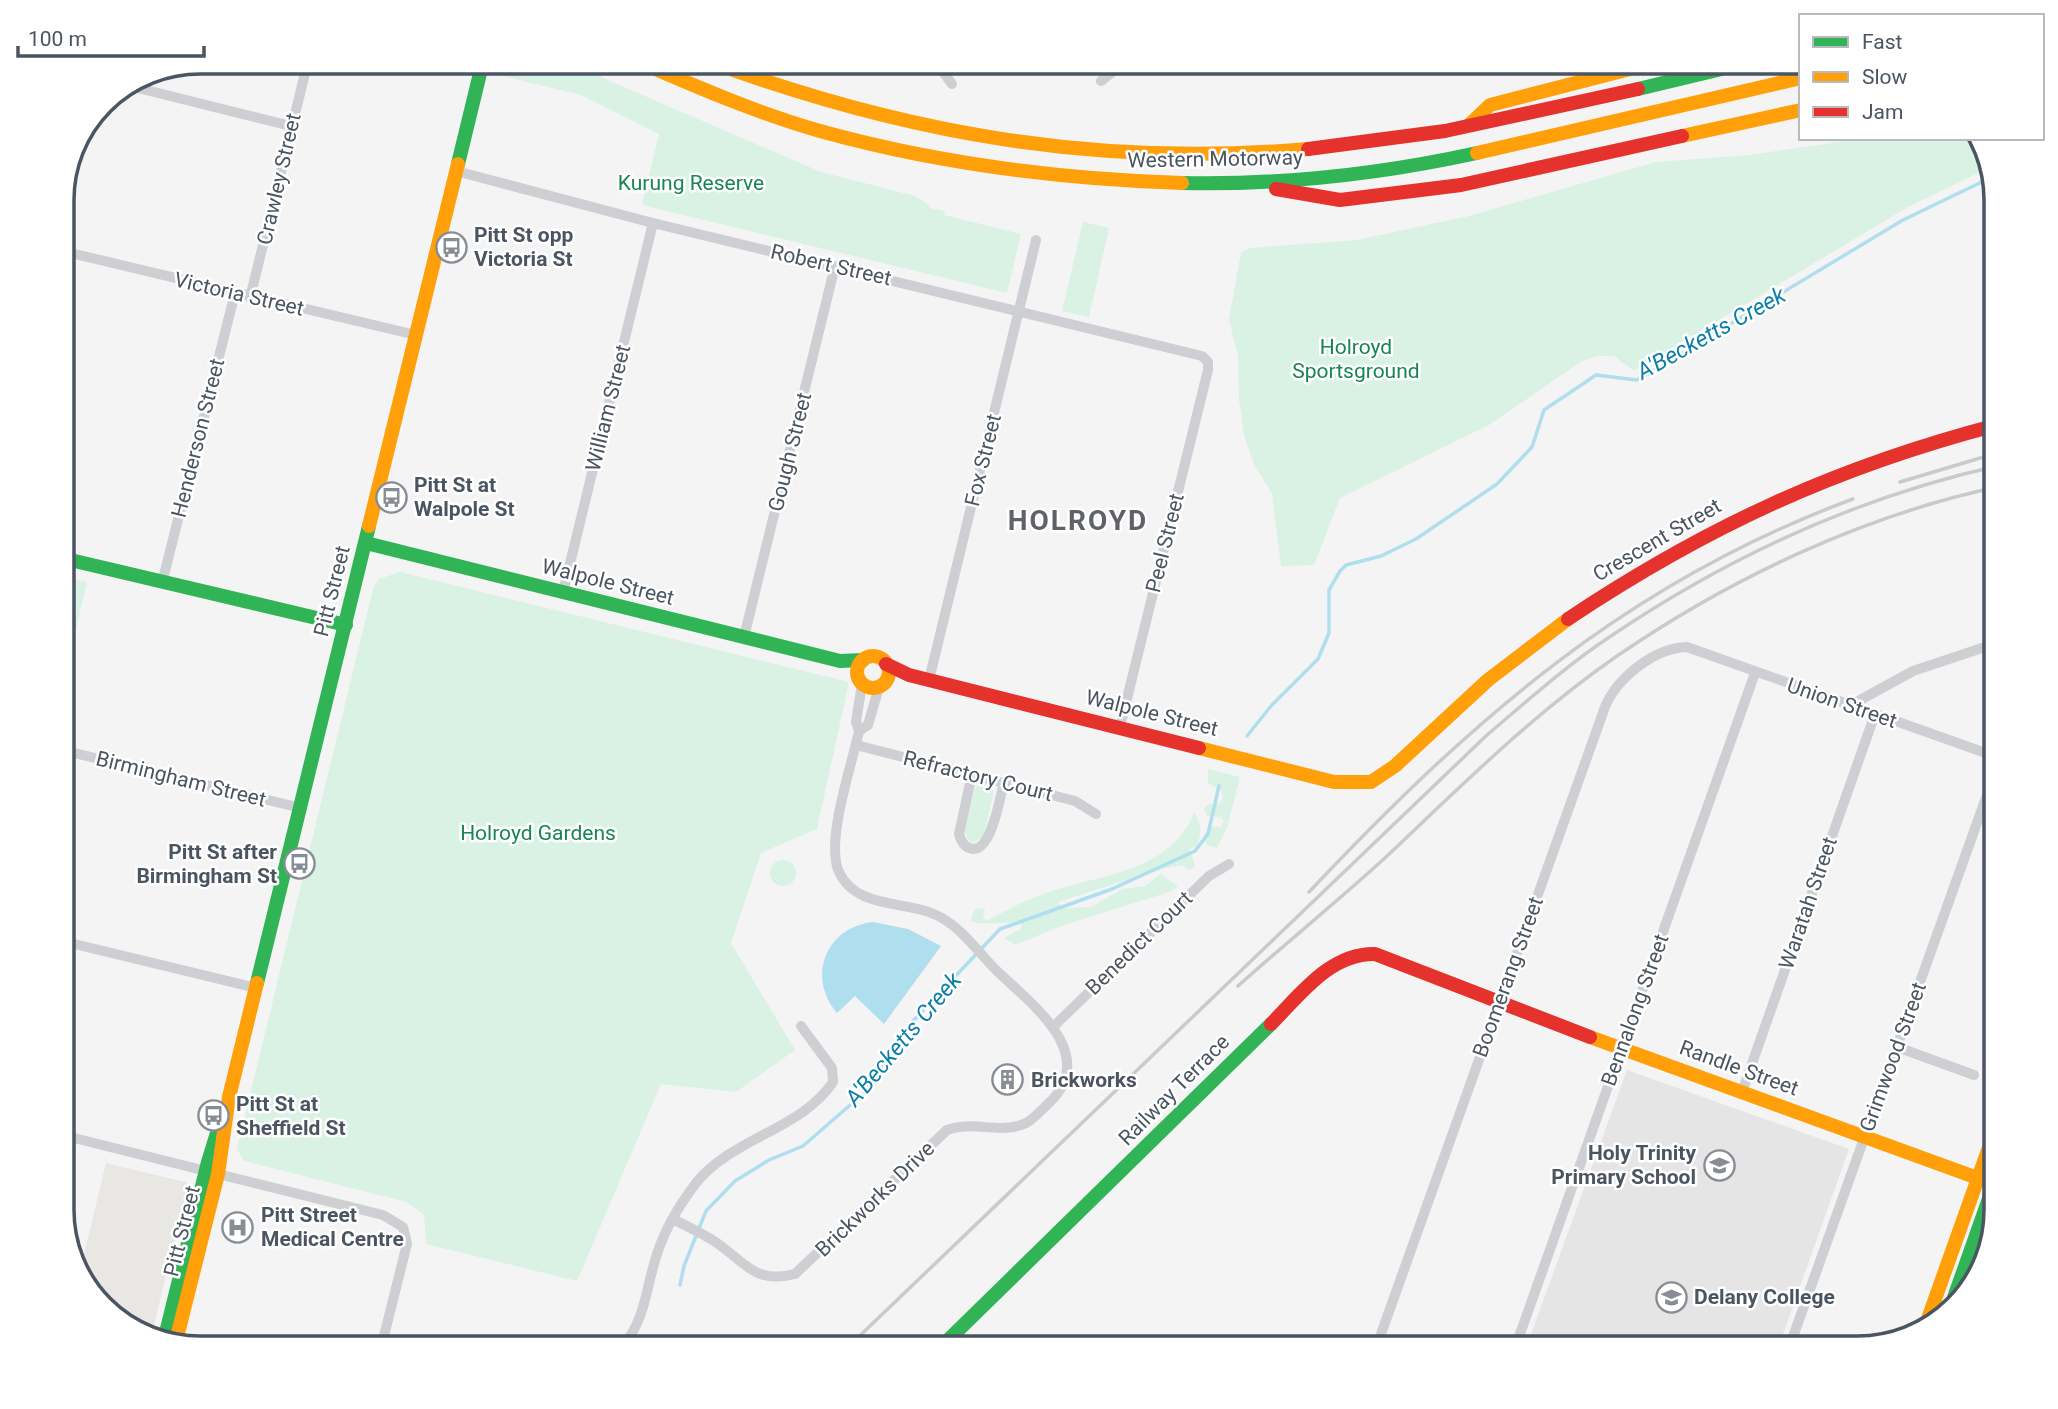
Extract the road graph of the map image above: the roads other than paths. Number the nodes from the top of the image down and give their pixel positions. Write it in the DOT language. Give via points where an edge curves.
graph roads {
  1 [pos="305,74"];
  2 [pos="481,74"];
  3 [pos="667,74"];
  4 [pos="743,74"];
  5 [pos="945,74"];
  6 [pos="1109,74"];
  7 [pos="1610,74"];
  8 [pos="1697,74"];
  9 [pos="1799,78"];
  10 [pos="1101,80"];
  11 [pos="952,84"];
  12 [pos="141,89"];
  13 [pos="1799,110"];
  14 [pos="1469,125"];
  15 [pos="291,126"];
  16 [pos="456,172"];
  17 [pos="1245,184"];
  18 [pos="653,223"];
  19 [pos="1036,240"];
  20 [pos="74,254"];
  21 [pos="835,266"];
  22 [pos="235,293"];
  23 [pos="250,298"];
  24 [pos="1019,310"];
  25 [pos="416,335"];
  26 [pos="1206,359"];
  27 [pos="1984,429"];
  28 [pos="366,543"];
  29 [pos="74,561"];
  30 [pos="162,583"];
  31 [pos="563,592"];
  32 [pos="346,625"];
  33 [pos="744,637"];
  34 [pos="1687,647"];
  35 [pos="1984,647"];
  36 [pos="861,673"];
  37 [pos="1755,673"];
  38 [pos="884,676"];
  39 [pos="929,680"];
  40 [pos="1851,705"];
  41 [pos="1875,714"];
  42 [pos="1120,727"];
  43 [pos="859,731"];
  44 [pos="856,745"];
  45 [pos="1984,752"];
  46 [pos="74,753"];
  47 [pos="972,774"];
  48 [pos="1384,775"];
  49 [pos="1004,782"];
  50 [pos="1984,803"];
  51 [pos="300,808"];
  52 [pos="1096,814"];
  53 [pos="1228,864"];
  54 [pos="74,945"];
  55 [pos="256,988"];
  56 [pos="1470,992"];
  57 [pos="1498,1003"];
  58 [pos="801,1026"];
  59 [pos="1053,1027"];
  60 [pos="1897,1047"];
  61 [pos="1621,1048"];
  62 [pos="1974,1075"];
  63 [pos="1742,1091"];
  64 [pos="1865,1136"];
  65 [pos="74,1138"];
  66 [pos="1984,1159"];
  67 [pos="212,1173"];
  68 [pos="1977,1178"];
  69 [pos="1984,1179"];
  70 [pos="673,1219"];
  71 [pos="1981,1236"];
  72 [pos="1963,1279"];
  73 [pos="1930,1312"];
  74 [pos="167,1331"];
  75 [pos="178,1333"];
  76 [pos="384,1336"];
  77 [pos="629,1336"];
  78 [pos="952,1336"];
  79 [pos="1380,1336"];
  80 [pos="1519,1336"];
  81 [pos="1793,1336"];
  1 -- 15 [label="street, Crawley Street"];
  2 -- 16 [label="main road, Pitt Street"];
  3 -- 17 [label="main road, Western Motorway" via="806,127 950,162 1101,181"];
  4 -- 14 [label="main road, Western Motorway" via="793,93 932,130 1092,151 1251,154 1354,145"];
  5 -- 11 [label="street"];
  6 -- 10 [label="street"];
  7 -- 14 [label="main road" via="1490,105"];
  8 -- 14 [label="main road, Western Motorway"];
  9 -- 17 [label="main road, Western Motorway" via="1459,157 1339,176"];
  12 -- 15 [label="street"];
  13 -- 17 [label="main road" via="1508,177 1396,194 1340,200"];
  15 -- 23 [label="street, Crawley Street"];
  16 -- 18 [label="street, Robert Street"];
  16 -- 25 [label="main road, Pitt Street"];
  18 -- 21 [label="street, Robert Street"];
  18 -- 31 [label="street, William Street"];
  19 -- 24 [label="street, Fox Street"];
  20 -- 22 [label="street, Victoria Street"];
  21 -- 24 [label="street, Robert Street"];
  21 -- 33 [label="street, Gough Street"];
  22 -- 23 [label="street, Victoria Street"];
  22 -- 30 [label="street, Henderson Street"];
  23 -- 25 [label="street, Victoria Street"];
  24 -- 26 [label="street, Robert Street"];
  24 -- 39 [label="street, Fox Street"];
  25 -- 28 [label="main road, Pitt Street"];
  26 -- 42 [label="street, Peel Street" via="1208,370"];
  27 -- 48 [label="main road, Crescent Street" via="1887,455 1709,531 1538,640"];
  28 -- 31 [label="main road, Walpole Street"];
  28 -- 32 [label="main road, Pitt Street"];
  29 -- 30 [label="main road"];
  30 -- 32 [label="main road"];
  31 -- 33 [label="main road, Walpole Street"];
  32 -- 51 [label="main road, Pitt Street"];
  33 -- 36 [label="main road, Walpole Street" via="840,661"];
  34 -- 37 [label="street, Union Street"];
  34 -- 57 [label="street, Boomerang Street" via="1673,648 1613,689"];
  35 -- 40 [label="street" via="1913,671"];
  36 -- 38 [label="main road"];
  36 -- 38 [label="main road" via="873,657"];
  36 -- 43 [label="street, Brickworks Drive"];
  37 -- 40 [label="street, Union Street"];
  37 -- 61 [label="street, Bennalong Street"];
  38 -- 39 [label="main road, Walpole Street"];
  38 -- 43 [label="street, Brickworks Drive" via="868,725"];
  39 -- 42 [label="main road, Walpole Street"];
  40 -- 41 [label="street, Union Street"];
  41 -- 45 [label="street, Union Street"];
  41 -- 63 [label="street, Waratah Street"];
  42 -- 48 [label="main road, Walpole Street" via="1334,782 1364,784"];
  43 -- 44 [label="street, Brickworks Drive"];
  44 -- 47 [label="street, Refractory Court"];
  44 -- 59 [label="street, Brickworks Drive" via="835,844 840,874 860,894 933,914 962,935"];
  46 -- 51 [label="street, Birmingham Street"];
  47 -- 49 [label="street, Refractory Court"];
  47 -- 49 [label="street" via="960,834 970,848 987,841"];
  49 -- 52 [label="street, Refractory Court" via="1075,801"];
  50 -- 60 [label="street, Grimwood Street"];
  51 -- 55 [label="main road, Pitt Street"];
  53 -- 59 [label="street, Benedict Court" via="1209,876"];
  54 -- 55 [label="street"];
  55 -- 67 [label="main road, Pitt Street" via="222,1130 225,1138"];
  56 -- 57 [label="main road, Randle Street"];
  56 -- 78 [label="main road, Railway Terrace" via="1375,954 1354,954 1338,961"];
  57 -- 61 [label="main road, Randle Street"];
  57 -- 79 [label="street, Boomerang Street"];
  58 -- 70 [label="street" via="832,1068 833,1082 811,1107 727,1154 706,1171"];
  59 -- 70 [label="street, Brickworks Drive" via="1064,1044 1067,1065 1062,1088 1046,1105 1021,1125 947,1130 795,1274 768,1278 752,1272 716,1242"];
  60 -- 62 [label="street"];
  60 -- 64 [label="street, Grimwood Street"];
  61 -- 63 [label="main road, Randle Street"];
  61 -- 80 [label="street, Bennalong Street"];
  63 -- 64 [label="main road, Randle Street"];
  64 -- 68 [label="main road, Randle Street"];
  64 -- 81 [label="street, Grimwood Street"];
  65 -- 67 [label="street"];
  66 -- 68 [label="main road"];
  67 -- 74 [label="main road, Pitt Street"];
  67 -- 75 [label="main road, Pitt Street"];
  67 -- 76 [label="street" via="383,1215 403,1227 407,1244"];
  68 -- 69 [label="main road, Randle Street"];
  68 -- 73 [label="main road"];
  70 -- 77 [label="street" via="656,1257 646,1307"];
  71 -- 72 [label="main road"];
}
